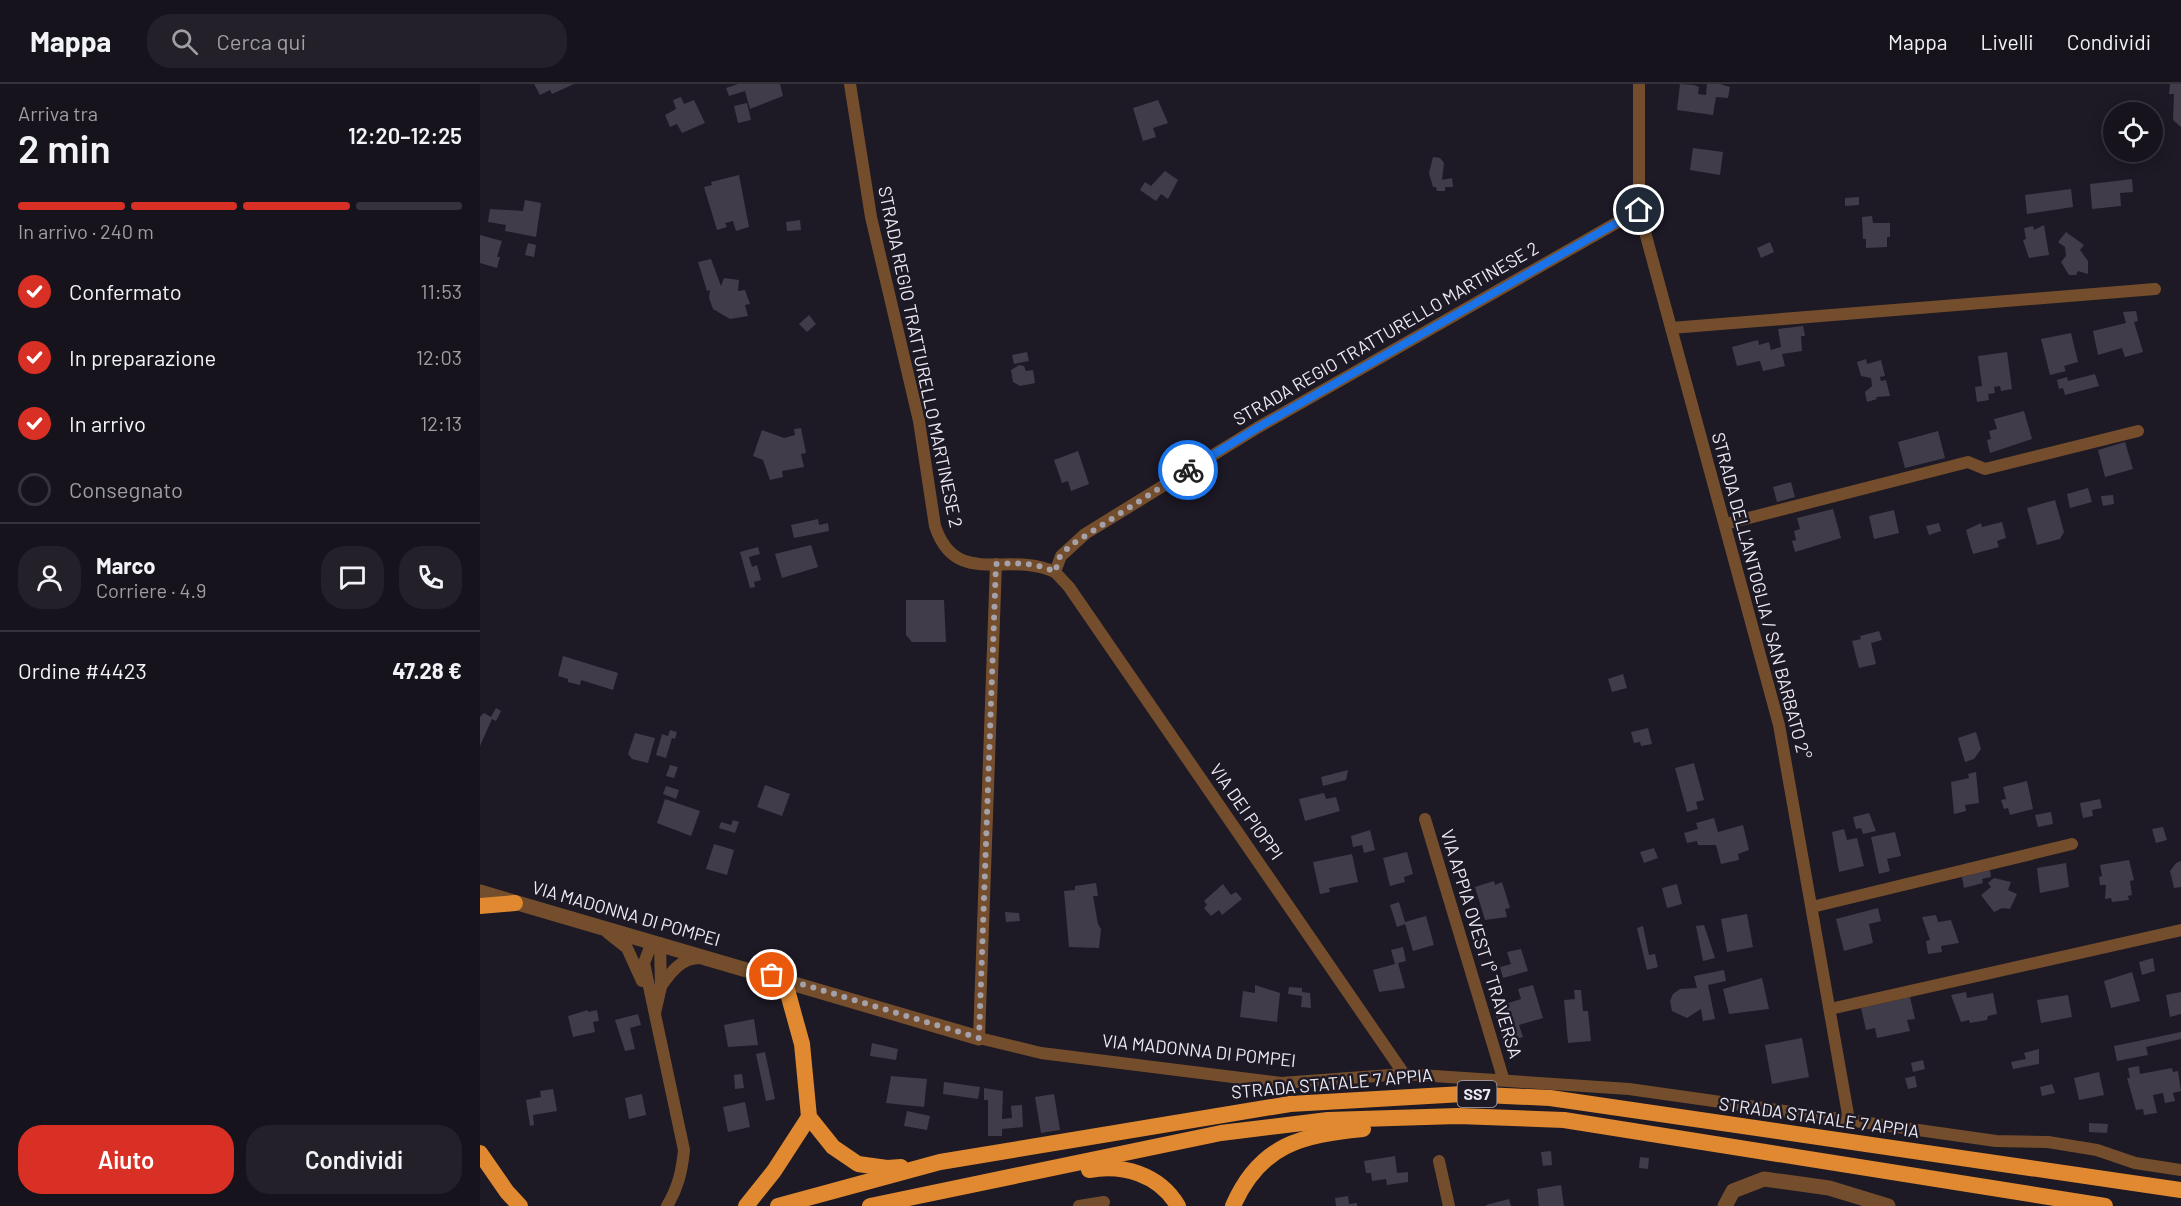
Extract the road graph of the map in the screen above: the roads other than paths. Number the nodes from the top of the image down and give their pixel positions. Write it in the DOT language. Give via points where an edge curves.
graph roads {
  1 [pos="850,84"];
  2 [pos="1639,84"];
  3 [pos="1639,210"];
  4 [pos="2155,289"];
  5 [pos="1671,328"];
  6 [pos="2138,431"];
  7 [pos="1725,524"];
  8 [pos="996,564"];
  9 [pos="1055,572"];
  10 [pos="1425,819"];
  11 [pos="2072,844"];
  12 [pos="480,892"];
  13 [pos="515,903"];
  14 [pos="480,906"];
  15 [pos="1812,907"];
  16 [pos="592,924"];
  17 [pos="2181,930"];
  18 [pos="660,943"];
  19 [pos="714,959"];
  20 [pos="784,979"];
  21 [pos="661,987"];
  22 [pos="1830,1009"];
  23 [pos="655,1013"];
  24 [pos="979,1038"];
  25 [pos="1404,1074"];
  26 [pos="1503,1078"];
  27 [pos="1458,1116"];
  28 [pos="809,1117"];
  29 [pos="1849,1120"];
  30 [pos="480,1153"];
  31 [pos="1438,1161"];
  32 [pos="940,1162"];
  33 [pos="2181,1170"];
  34 [pos="2181,1190"];
  35 [pos="910,1197"];
  36 [pos="1104,1202"];
  37 [pos="520,1206"];
  38 [pos="667,1206"];
  39 [pos="746,1206"];
  40 [pos="778,1206"];
  41 [pos="870,1206"];
  42 [pos="1079,1206"];
  43 [pos="1178,1206"];
  44 [pos="1233,1206"];
  45 [pos="1449,1206"];
  46 [pos="1725,1206"];
  47 [pos="1888,1206"];
  48 [pos="2105,1206"];
  1 -- 8 [label="street, STRADA REGIO TRATTURELLO MARTINESE 2" via="871,217 919,421 935,526 953,557 974,564"];
  2 -- 3 [label="street, STRADA DELL'ANTOGLIA / SAN BARBATO 2°"];
  3 -- 5 [label="street, STRADA DELL'ANTOGLIA / SAN BARBATO 2°"];
  3 -- 9 [label="street, STRADA REGIO TRATTURELLO MARTINESE 2" via="1257,428 1095,528 1060,556"];
  4 -- 5 [label="street"];
  5 -- 7 [label="street, STRADA DELL'ANTOGLIA / SAN BARBATO 2°"];
  6 -- 7 [label="street" via="1985,470 1968,462"];
  7 -- 15 [label="street, STRADA DELL'ANTOGLIA / SAN BARBATO 2°" via="1779,724"];
  8 -- 9 [label="street, STRADA REGIO TRATTURELLO MARTINESE 2" via="1024,562"];
  8 -- 24 [label="street"];
  9 -- 25 [label="street, VIA DEI PIOPPI"];
  10 -- 26 [label="street, VIA APPIA OVEST I° TRAVERSA"];
  11 -- 15 [label="street"];
  12 -- 13 [label="street, VIA MADONNA DI POMPEI"];
  13 -- 14 [label="highway"];
  13 -- 16 [label="street, VIA MADONNA DI POMPEI"];
  15 -- 22 [label="street, STRADA DELL'ANTOGLIA / SAN BARBATO 2°"];
  16 -- 18 [label="street, VIA MADONNA DI POMPEI"];
  16 -- 23 [label="street" via="627,948"];
  17 -- 22 [label="street"];
  18 -- 19 [label="street, VIA MADONNA DI POMPEI"];
  18 -- 21 [label="street"];
  18 -- 23 [label="street" via="649,950 644,963"];
  19 -- 20 [label="street, VIA MADONNA DI POMPEI"];
  19 -- 21 [label="street" via="693,958 683,962"];
  20 -- 24 [label="street, VIA MADONNA DI POMPEI"];
  20 -- 28 [label="highway" via="802,1044"];
  21 -- 23 [label="street"];
  22 -- 29 [label="street, STRADA DELL'ANTOGLIA / SAN BARBATO 2°"];
  23 -- 38 [label="street" via="684,1150 682,1173"];
  24 -- 25 [label="street, VIA MADONNA DI POMPEI" via="1041,1053 1281,1083"];
  25 -- 26 [label="street, VIA MADONNA DI POMPEI"];
  26 -- 29 [label="street, VIA MADONNA DI POMPEI" via="1629,1089"];
  27 -- 35 [label="highway, STRADA STATALE 7 APPIA / SS7" via="1328,1120 1221,1133"];
  27 -- 44 [label="highway" via="1418,1126 1316,1134 1297,1140 1262,1163"];
  27 -- 48 [label="highway, STRADA STATALE 7 APPIA / SS7" via="1564,1120"];
  28 -- 32 [label="highway" via="833,1147 858,1164 887,1168"];
  28 -- 39 [label="highway"];
  29 -- 33 [label="street, VIA MADONNA DI POMPEI" via="1996,1141 2048,1142"];
  30 -- 37 [label="highway"];
  31 -- 45 [label="street"];
  32 -- 34 [label="highway, STRADA STATALE 7 APPIA / SS7" via="1290,1104 1463,1094 1550,1098"];
  32 -- 40 [label="highway, STRADA STATALE 7 APPIA / SS7"];
  35 -- 41 [label="highway, STRADA STATALE 7 APPIA / SS7"];
  35 -- 43 [label="highway" via="977,1190 1107,1167 1130,1170 1152,1179"];
  36 -- 42 [label="street"];
  46 -- 47 [label="street" via="1733,1191 1764,1179 1829,1188"];
}
